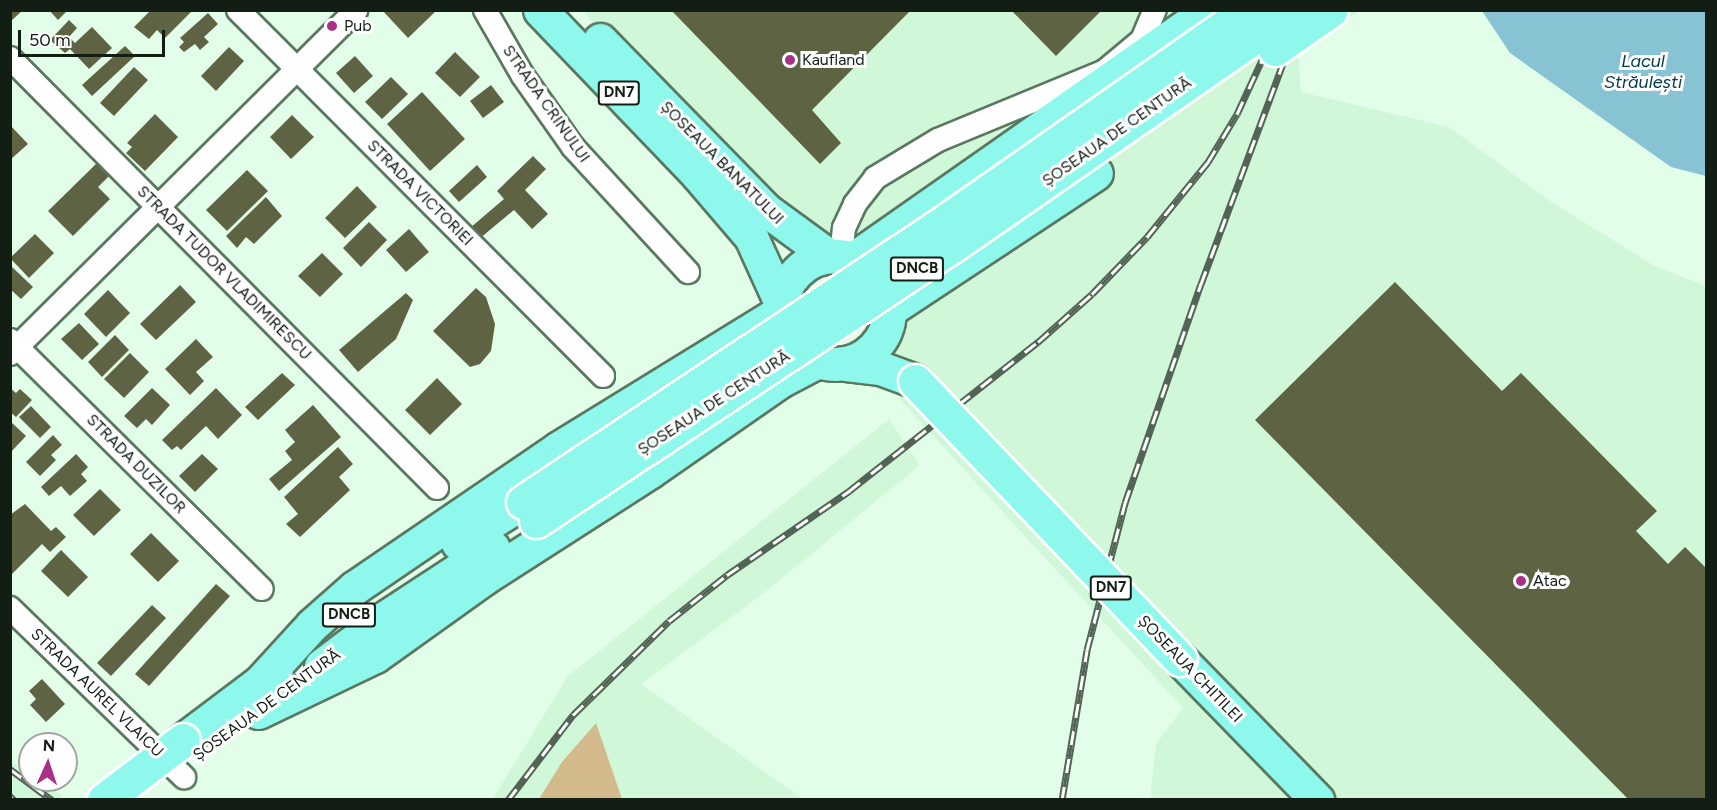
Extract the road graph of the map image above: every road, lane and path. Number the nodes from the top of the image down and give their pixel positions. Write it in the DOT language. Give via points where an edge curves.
graph roads {
  1 [pos="238,10"];
  2 [pos="356,10"];
  3 [pos="485,10"];
  4 [pos="540,10"];
  5 [pos="571,10"];
  6 [pos="1155,10"];
  7 [pos="1209,10"];
  8 [pos="1248,10"];
  9 [pos="1293,10"];
  10 [pos="1331,10"];
  11 [pos="10,58"];
  12 [pos="297,69"];
  13 [pos="159,207"];
  14 [pos="841,257"];
  15 [pos="688,272"];
  16 [pos="780,306"];
  17 [pos="888,318"];
  18 [pos="13,347"];
  19 [pos="831,363"];
  20 [pos="603,376"];
  21 [pos="915,381"];
  22 [pos="437,488"];
  23 [pos="529,511"];
  24 [pos="262,589"];
  25 [pos="10,608"];
  26 [pos="259,697"];
  27 [pos="188,758"];
  28 [pos="104,800"];
  29 [pos="139,800"];
  30 [pos="1317,800"];
  1 -- 12 [label="street, STRADA VICTORIEI"];
  2 -- 12 [label="street"];
  3 -- 15 [label="street, STRADA CRINULUI" via="523,76 573,147"];
  4 -- 16 [label="main road, ȘOSEAUA BANATULUI / DN7" via="698,175 751,237"];
  5 -- 14 [label="main road, ȘOSEAUA BANATULUI / DN7" via="766,210"];
  6 -- 14 [label="street" via="1142,40 1105,71 947,136 875,178 855,204 844,228"];
  7 -- 14 [label="main road"];
  8 -- 23 [label="main road, ȘOSEAUA DE CENTURĂ / DNCB, bridge"];
  9 -- 23 [label="main road, ȘOSEAUA DE CENTURĂ / DNCB, bridge" via="952,246"];
  10 -- 17 [label="main road, bridge"];
  11 -- 13 [label="street, STRADA TUDOR VLADIMIRESCU"];
  12 -- 13 [label="street"];
  12 -- 20 [label="street, STRADA VICTORIEI"];
  13 -- 18 [label="street"];
  13 -- 22 [label="street, STRADA TUDOR VLADIMIRESCU"];
  14 -- 16 [label="main road" via="803,266 785,287"];
  14 -- 17 [label="main road, DN7" via="879,279"];
  16 -- 19 [label="main road, DN7" via="783,330 793,346"];
  16 -- 26 [label="main road" via="559,448 354,588 312,625"];
  17 -- 19 [label="main road" via="876,346"];
  17 -- 21 [label="main road, ȘOSEAUA CHITILEI / DN7"];
  18 -- 24 [label="street, STRADA DUZILOR"];
  19 -- 21 [label="main road, ȘOSEAUA CHITILEI / DN7" via="879,368"];
  19 -- 26 [label="main road" via="780,381 649,472 484,578 375,656"];
  21 -- 30 [label="main road, ȘOSEAUA CHITILEI / DN7, bridge"];
  23 -- 26 [label="main road, ȘOSEAUA DE CENTURĂ / DNCB" via="383,619"];
  25 -- 27 [label="street, STRADA AUREL VLAICU"];
  26 -- 27 [label="main road, ȘOSEAUA DE CENTURĂ / DNCB"];
  27 -- 28 [label="main road, ȘOSEAUA DE CENTURĂ / DNCB, bridge"];
  27 -- 29 [label="main road, ȘOSEAUA DE CENTURĂ / DNCB"];
}
